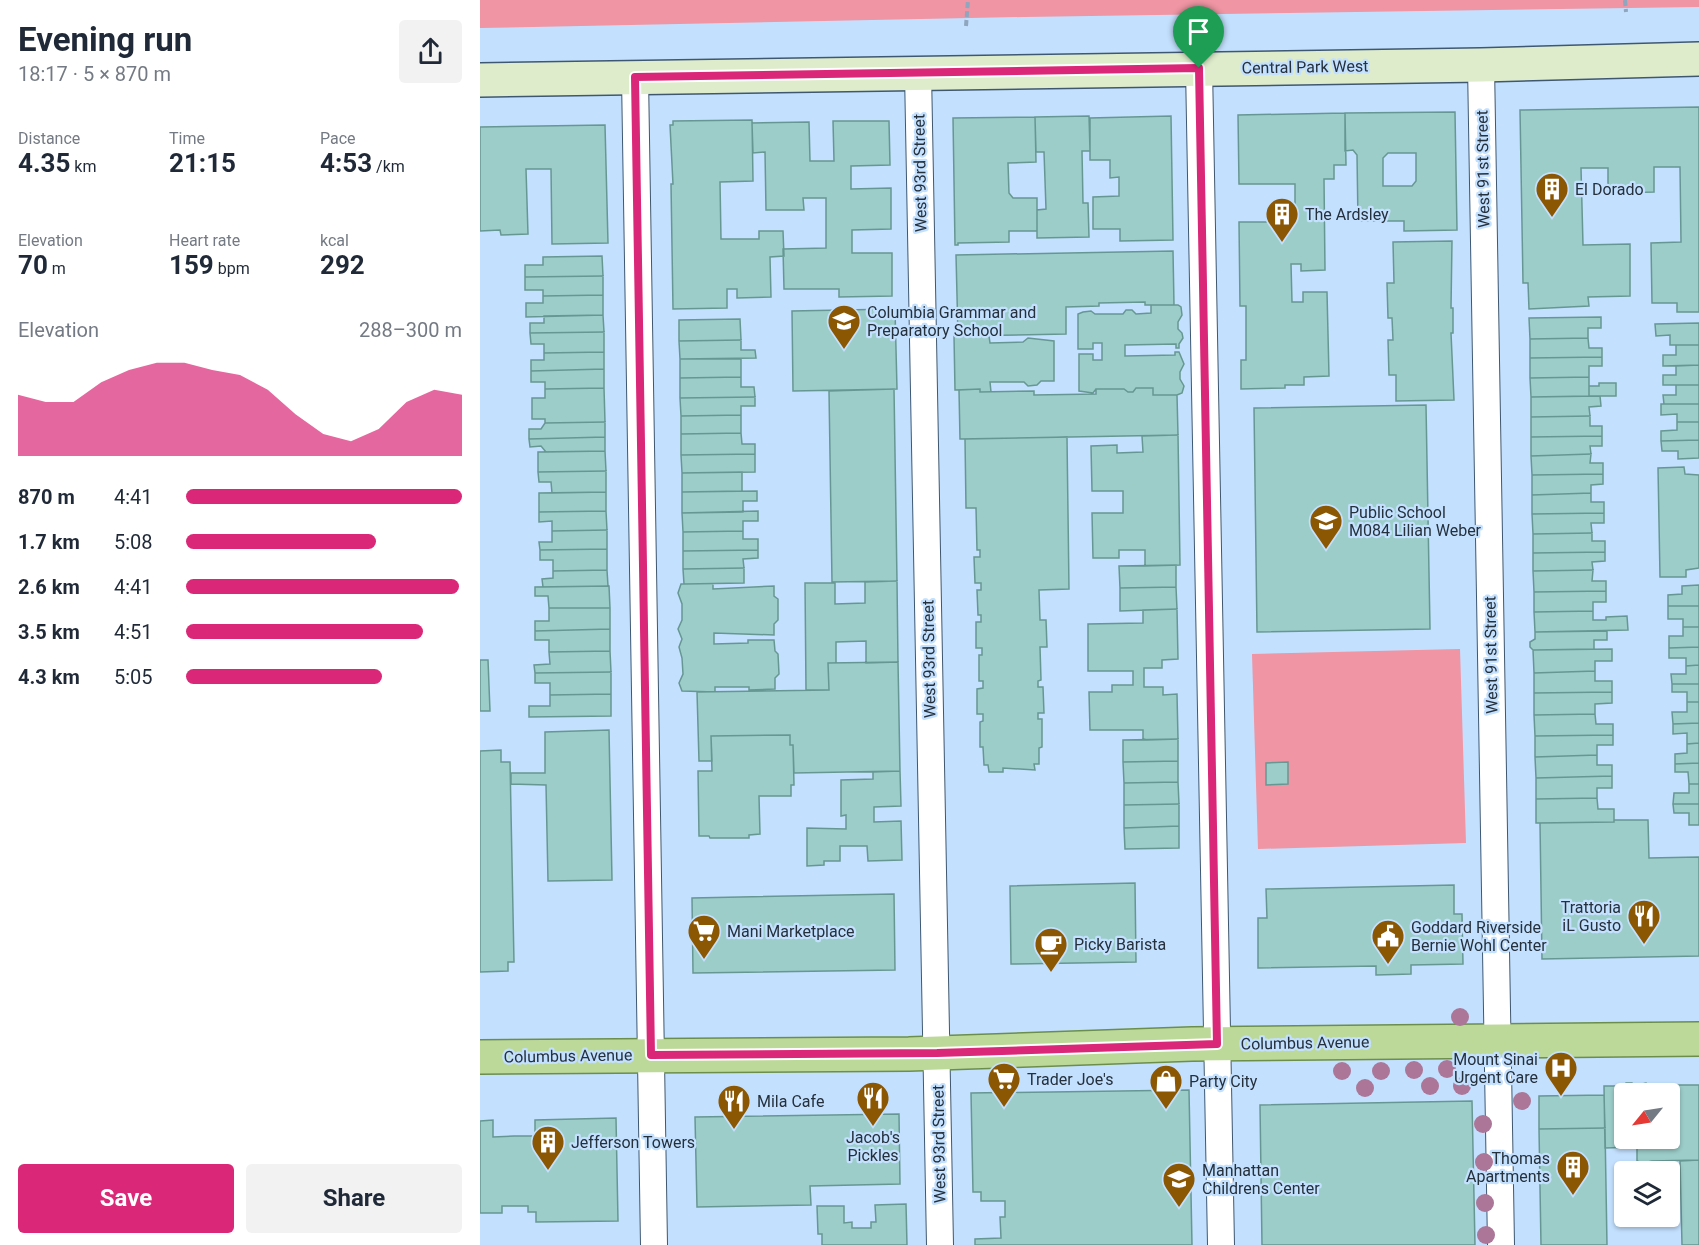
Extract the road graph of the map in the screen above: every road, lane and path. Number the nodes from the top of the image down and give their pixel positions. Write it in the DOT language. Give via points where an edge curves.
graph roads {
  1 [pos="968,0"];
  2 [pos="1625,0"];
  3 [pos="1626,12"];
  4 [pos="966,26"];
  5 [pos="1699,59"];
  6 [pos="1481,65"];
  7 [pos="1199,68"];
  8 [pos="918,72"];
  9 [pos="635,77"];
  10 [pos="480,80"];
  11 [pos="1699,1039"];
  12 [pos="1498,1040"];
  13 [pos="1217,1044"];
  14 [pos="937,1053"];
  15 [pos="651,1055"];
  16 [pos="480,1058"];
  17 [pos="654,1245"];
  18 [pos="940,1245"];
  19 [pos="1221,1245"];
  20 [pos="1501,1245"];
  1 -- 4 [label="path"];
  2 -- 3 [label="path"];
  5 -- 6 [label="main road, Central Park West"];
  6 -- 7 [label="main road, Central Park West"];
  6 -- 12 [label="street, West 91st Street"];
  7 -- 8 [label="main road, Central Park West"];
  7 -- 13 [label="street"];
  8 -- 9 [label="main road, Central Park West"];
  8 -- 14 [label="street, West 93rd Street"];
  9 -- 10 [label="main road, Central Park West"];
  9 -- 15 [label="street"];
  11 -- 12 [label="main road, Columbus Avenue"];
  12 -- 13 [label="main road, Columbus Avenue"];
  12 -- 20 [label="street, West 91st Street"];
  13 -- 14 [label="main road, Columbus Avenue"];
  13 -- 19 [label="street"];
  14 -- 15 [label="main road, Columbus Avenue"];
  14 -- 18 [label="street, West 93rd Street"];
  15 -- 16 [label="main road, Columbus Avenue"];
  15 -- 17 [label="street"];
}
